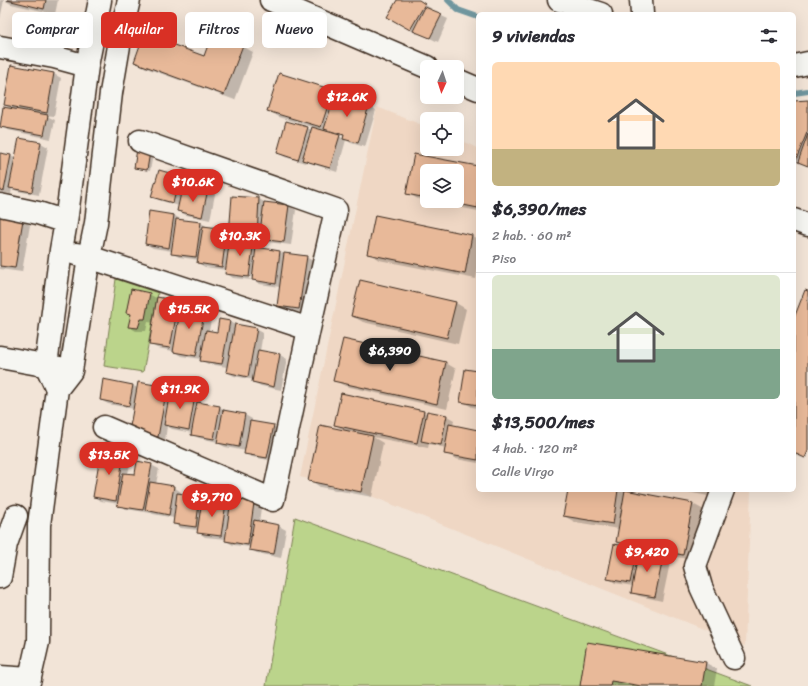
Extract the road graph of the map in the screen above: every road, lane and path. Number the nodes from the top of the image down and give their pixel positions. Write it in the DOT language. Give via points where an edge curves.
graph roads {
  1 [pos="100,0"];
  2 [pos="129,0"];
  3 [pos="271,0"];
  4 [pos="559,0"];
  5 [pos="641,0"];
  6 [pos="595,12"];
  7 [pos="642,12"];
  8 [pos="0,47"];
  9 [pos="420,64"];
  10 [pos="808,64"];
  11 [pos="87,66"];
  12 [pos="796,66"];
  13 [pos="464,83"];
  14 [pos="476,88"];
  15 [pos="140,141"];
  16 [pos="0,205"];
  17 [pos="796,221"];
  18 [pos="66,222"];
  19 [pos="808,225"];
  20 [pos="61,250"];
  21 [pos="89,257"];
  22 [pos="309,329"];
  23 [pos="0,357"];
  24 [pos="46,365"];
  25 [pos="71,371"];
  26 [pos="57,389"];
  27 [pos="104,427"];
  28 [pos="722,492"];
  29 [pos="8,513"];
  30 [pos="39,525"];
  31 [pos="0,577"];
  32 [pos="734,658"];
  33 [pos="0,677"];
  34 [pos="29,682"];
  1 -- 11 [label="main road"];
  2 -- 21 [label="main road" via="111,93 96,223"];
  3 -- 9 [label="main road"];
  4 -- 6 [label="main road"];
  5 -- 7 [label="main road"];
  8 -- 11 [label="main road"];
  10 -- 12 [label="main road"];
  11 -- 18 [label="main road"];
  13 -- 14 [label="main road"];
  15 -- 22 [label="main road" via="336,210"];
  16 -- 18 [label="main road"];
  17 -- 19 [label="main road"];
  18 -- 20 [label="main road"];
  20 -- 21 [label="main road"];
  20 -- 24 [label="main road"];
  21 -- 22 [label="main road"];
  21 -- 25 [label="main road"];
  22 -- 27 [label="main road" via="273,500"];
  23 -- 24 [label="main road"];
  24 -- 25 [label="main road"];
  24 -- 26 [label="main road"];
  25 -- 26 [label="main road"];
  26 -- 30 [label="main road"];
  28 -- 32 [label="main road" via="695,566 700,586"];
  29 -- 30 [label="main road"];
  29 -- 31 [label="main road"];
  30 -- 34 [label="main road" via="38,642"];
  33 -- 34 [label="main road"];
}
